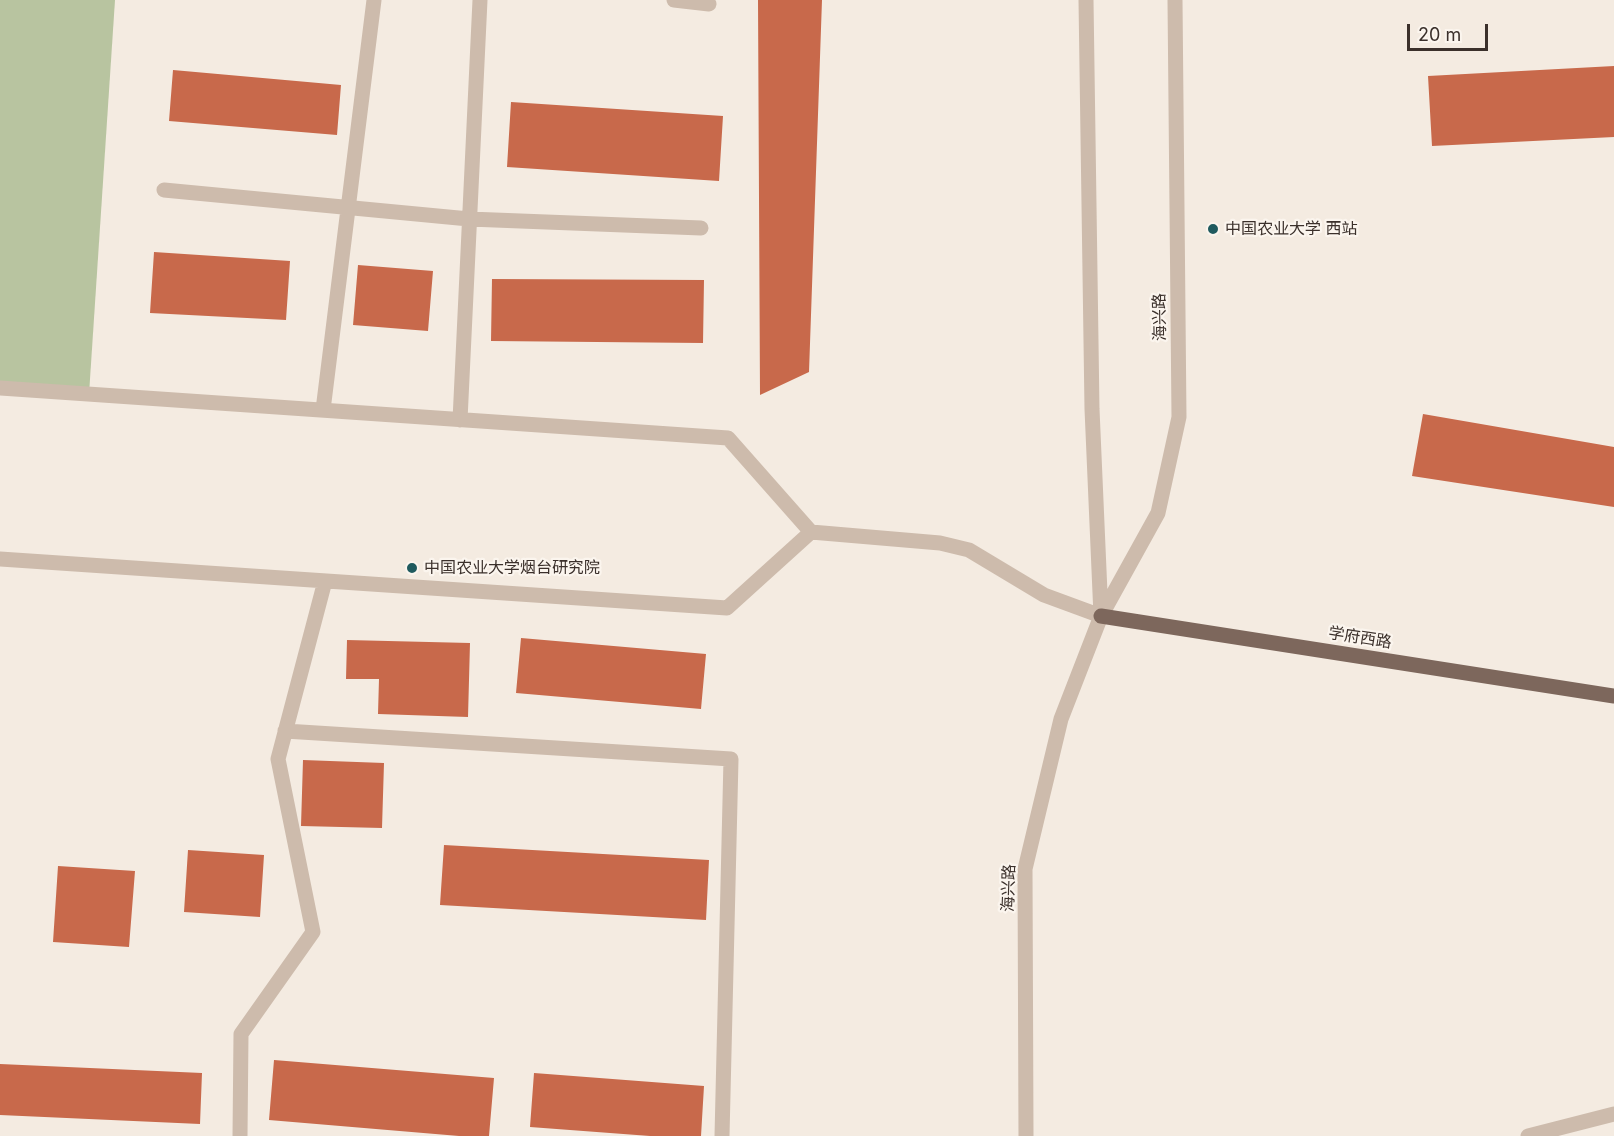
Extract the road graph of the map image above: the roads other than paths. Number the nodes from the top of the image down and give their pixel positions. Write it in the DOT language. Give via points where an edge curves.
graph roads {
  1 [pos="374,0"];
  2 [pos="480,0"];
  3 [pos="675,0"];
  4 [pos="1086,0"];
  5 [pos="1175,0"];
  6 [pos="709,4"];
  7 [pos="164,190"];
  8 [pos="348,207"];
  9 [pos="470,219"];
  10 [pos="701,228"];
  11 [pos="0,388"];
  12 [pos="323,410"];
  13 [pos="460,420"];
  14 [pos="811,532"];
  15 [pos="0,559"];
  16 [pos="325,581"];
  17 [pos="1101,616"];
  18 [pos="1614,696"];
  19 [pos="285,731"];
  20 [pos="1614,1114"];
  21 [pos="240,1136"];
  22 [pos="722,1136"];
  23 [pos="1026,1136"];
  24 [pos="1528,1136"];
  1 -- 8 [label="street"];
  2 -- 9 [label="street"];
  3 -- 6 [label="street"];
  4 -- 17 [label="street, 海兴路" via="1092,409"];
  5 -- 17 [label="street, 海兴路" via="1179,417 1158,513"];
  7 -- 8 [label="street"];
  8 -- 9 [label="street"];
  8 -- 12 [label="street"];
  9 -- 10 [label="street"];
  9 -- 13 [label="street"];
  11 -- 12 [label="street"];
  12 -- 13 [label="street"];
  13 -- 14 [label="street" via="728,438"];
  14 -- 16 [label="street" via="728,608"];
  14 -- 17 [label="street" via="940,543 969,550 1044,595"];
  15 -- 16 [label="street"];
  16 -- 19 [label="street"];
  17 -- 18 [label="main road, 学府西路"];
  17 -- 23 [label="street, 海兴路" via="1061,719 1025,868"];
  19 -- 21 [label="street" via="278,759 314,932 241,1034"];
  19 -- 22 [label="street" via="731,759"];
  20 -- 24 [label="street"];
}
